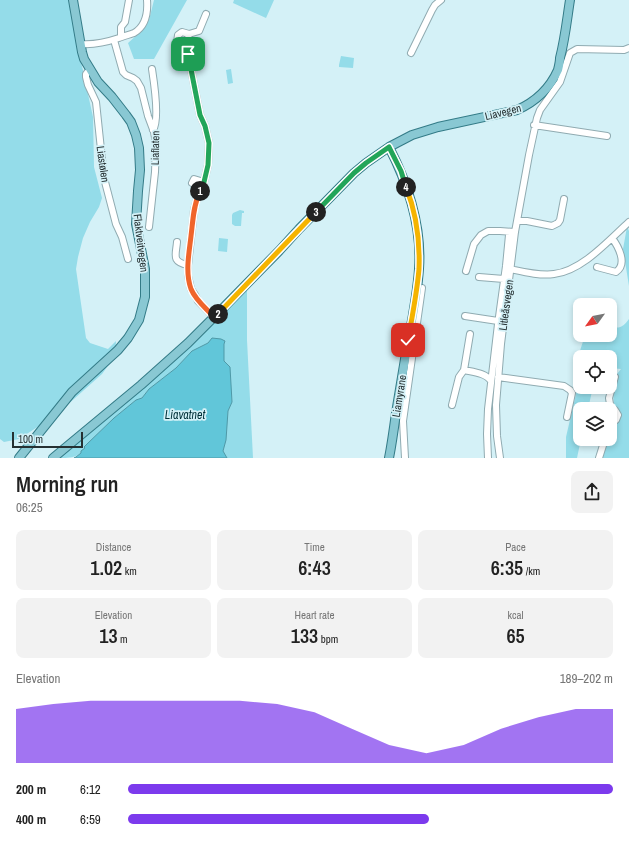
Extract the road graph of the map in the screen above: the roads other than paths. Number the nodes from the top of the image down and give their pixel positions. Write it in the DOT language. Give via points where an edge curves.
graph roads {
  1 [pos="73,0"];
  2 [pos="129,0"];
  3 [pos="148,0"];
  4 [pos="441,0"];
  5 [pos="570,0"];
  6 [pos="206,14"];
  7 [pos="189,34"];
  8 [pos="122,37"];
  9 [pos="114,40"];
  10 [pos="81,44"];
  11 [pos="629,48"];
  12 [pos="411,53"];
  13 [pos="181,60"];
  14 [pos="90,68"];
  15 [pos="152,69"];
  16 [pos="534,125"];
  17 [pos="153,130"];
  18 [pos="607,136"];
  19 [pos="389,147"];
  20 [pos="204,182"];
  21 [pos="192,183"];
  22 [pos="564,199"];
  23 [pos="518,221"];
  24 [pos="629,222"];
  25 [pos="149,227"];
  26 [pos="516,232"];
  27 [pos="612,238"];
  28 [pos="177,242"];
  29 [pos="128,259"];
  30 [pos="188,265"];
  31 [pos="597,267"];
  32 [pos="510,269"];
  33 [pos="466,272"];
  34 [pos="479,276"];
  35 [pos="504,279"];
  36 [pos="422,288"];
  37 [pos="464,316"];
  38 [pos="214,317"];
  39 [pos="498,322"];
  40 [pos="470,334"];
  41 [pos="464,370"];
  42 [pos="498,377"];
  43 [pos="491,381"];
  44 [pos="452,405"];
  45 [pos="567,417"];
  46 [pos="603,446"];
  47 [pos="18,458"];
  48 [pos="53,458"];
  49 [pos="389,458"];
  50 [pos="406,458"];
  51 [pos="488,458"];
  52 [pos="500,458"];
  53 [pos="599,458"];
  1 -- 10 [label="main road, Flaktveitvegen"];
  2 -- 8 [label="street"];
  3 -- 8 [label="street" via="146,20 134,33"];
  4 -- 12 [label="street" via="432,10"];
  5 -- 19 [label="main road, Liavegen" via="558,70 539,97 517,110 428,130"];
  6 -- 7 [label="street" via="199,31"];
  7 -- 13 [label="street" via="182,32 178,35"];
  7 -- 20 [label="street" via="188,54 200,115 209,143"];
  8 -- 9 [label="street"];
  9 -- 10 [label="street"];
  9 -- 17 [label="street" via="123,72 134,78 142,88"];
  10 -- 14 [label="main road, Flaktveitvegen" via="84,59"];
  11 -- 16 [label="street, Litleåsvegen" via="577,49 570,53 560,82 540,110"];
  14 -- 29 [label="street, Liastølen" via="86,77 96,102 104,178"];
  14 -- 47 [label="main road, Flaktveitvegen" via="98,82 131,122 136,135 140,170 136,224 145,269 145,297 139,320 128,338 72,392"];
  15 -- 17 [label="street, Liaflaten" via="156,103 156,123"];
  16 -- 18 [label="street"];
  16 -- 23 [label="street, Litleåsvegen"];
  17 -- 25 [label="street, Liaflaten" via="156,150"];
  19 -- 38 [label="main road" via="354,173"];
  19 -- 49 [label="main road, Liamyrane" via="401,171 416,223 419,270"];
  20 -- 21 [label="street" via="194,179"];
  20 -- 30 [label="street" via="194,210"];
  22 -- 23 [label="street" via="560,220 552,226"];
  23 -- 26 [label="street, Litleåsvegen"];
  24 -- 27 [label="street"];
  26 -- 32 [label="street, Litleåsvegen"];
  26 -- 33 [label="street" via="488,231 481,235 474,244"];
  26 -- 35 [label="street, Litleåsvegen" via="508,235"];
  27 -- 31 [label="street" via="621,256 620,268 616,272"];
  27 -- 32 [label="street" via="578,266 566,271 542,274"];
  28 -- 30 [label="street" via="176,259 181,264"];
  30 -- 38 [label="street" via="189,281 198,301"];
  32 -- 42 [label="street, Litleåsvegen"];
  34 -- 35 [label="street, Litleåsvegen"];
  35 -- 39 [label="street, Litleåsvegen"];
  36 -- 50 [label="street" via="403,421"];
  37 -- 39 [label="street, Litleåsvegen"];
  38 -- 48 [label="main road" via="188,343"];
  39 -- 43 [label="street, Litleåsvegen"];
  40 -- 41 [label="street"];
  41 -- 43 [label="street" via="484,375"];
  41 -- 44 [label="street"];
  42 -- 45 [label="street" via="564,386 572,394"];
  42 -- 52 [label="street, Litleåsvegen" via="496,405"];
  43 -- 51 [label="street, Litleåsvegen" via="487,424"];
  46 -- 53 [label="street"];
}
